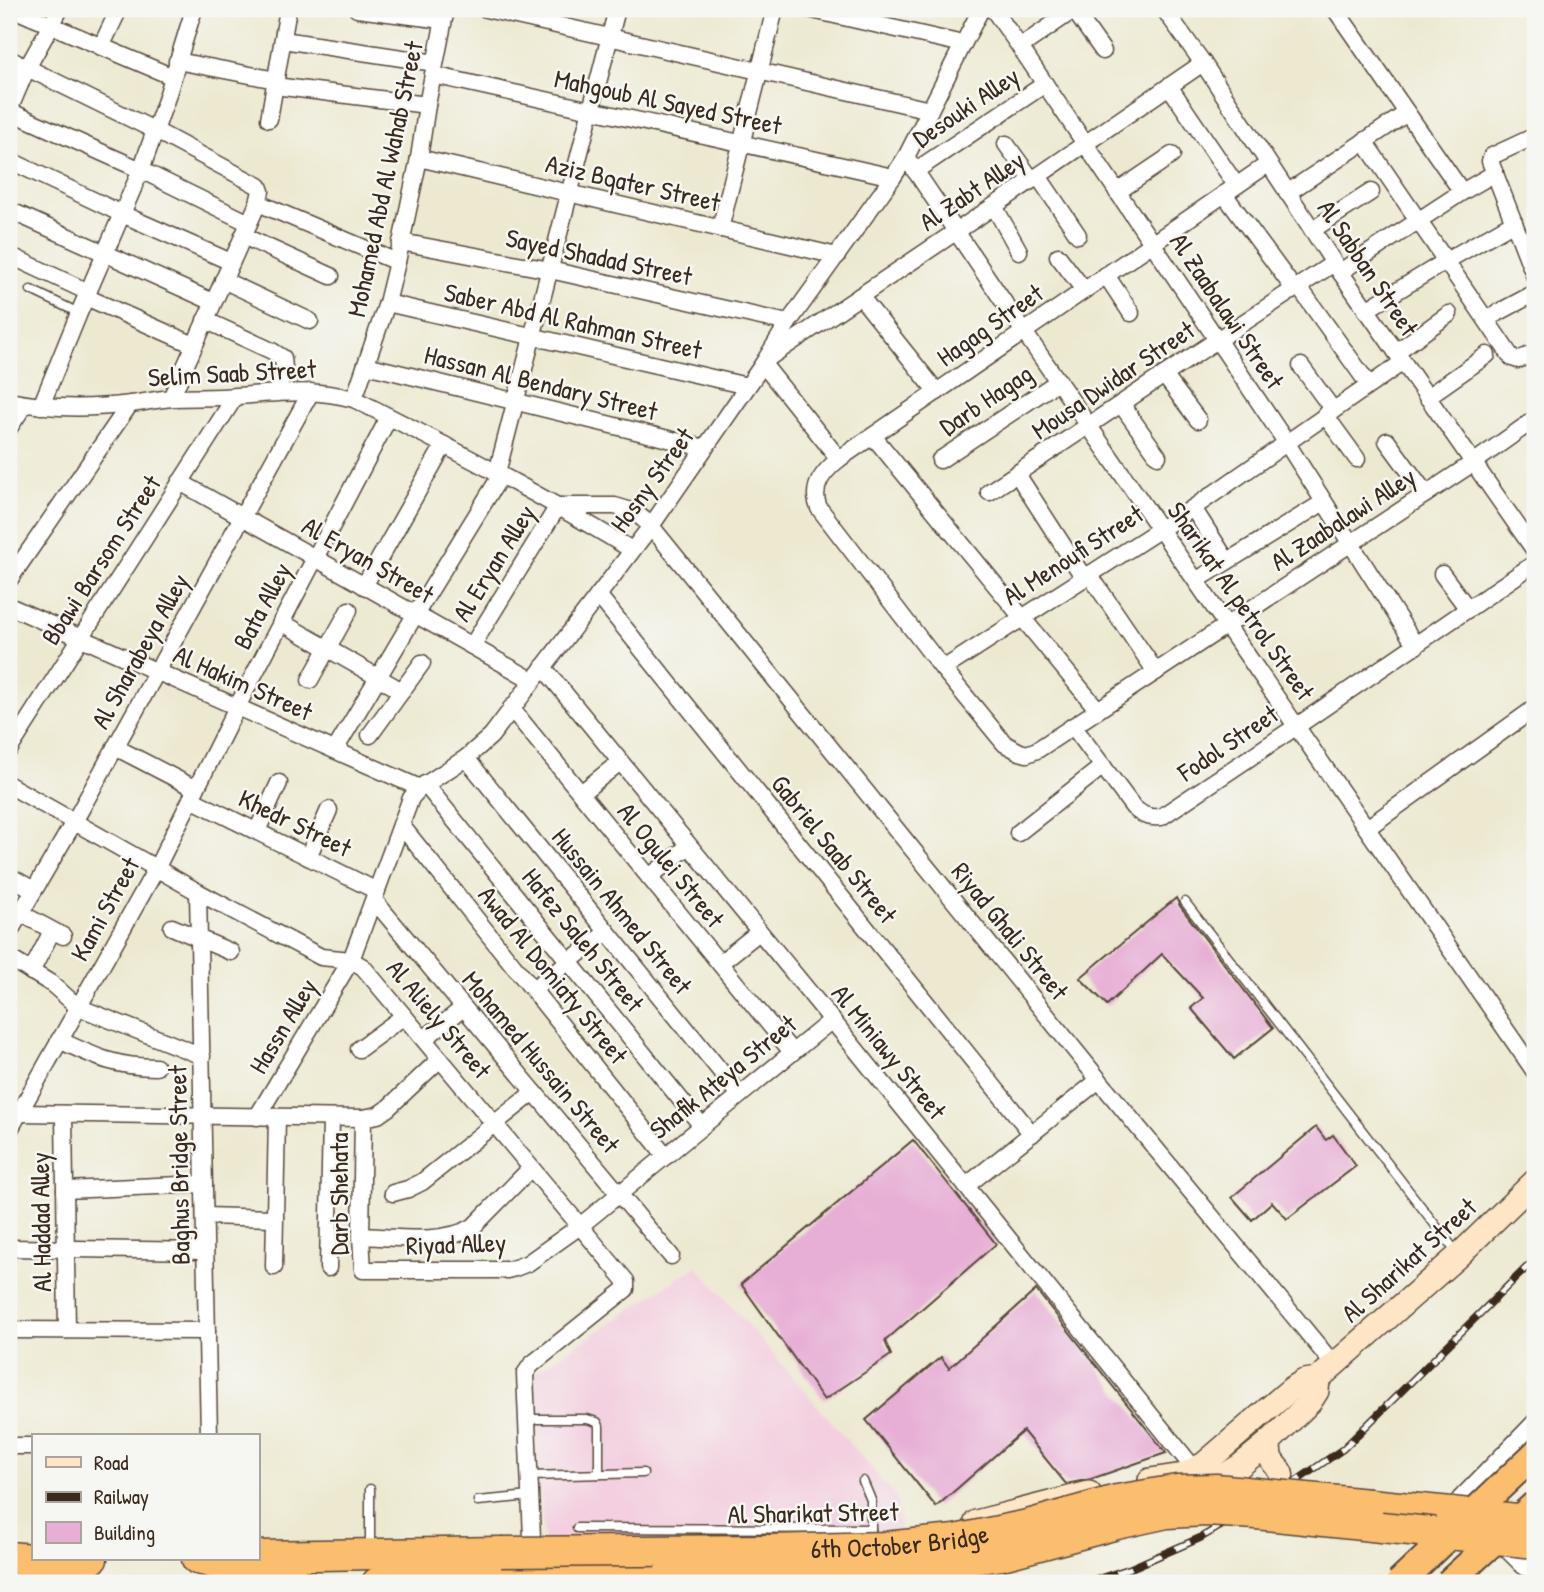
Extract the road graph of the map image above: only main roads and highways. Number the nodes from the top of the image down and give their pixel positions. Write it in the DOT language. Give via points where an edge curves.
graph roads {
  1 [pos="1535,1181"];
  2 [pos="1326,1372"];
  3 [pos="1269,1442"];
  4 [pos="1535,1454"];
  5 [pos="1241,1465"];
  6 [pos="1279,1484"];
  7 [pos="1127,1488"];
  8 [pos="1534,1511"];
  9 [pos="9,1543"];
  10 [pos="1535,1543"];
  11 [pos="259,1544"];
  12 [pos="32,1547"];
  13 [pos="32,1547"];
  14 [pos="9,1549"];
  15 [pos="259,1549"];
  16 [pos="259,1556"];
  17 [pos="9,1557"];
  18 [pos="32,1559"];
  19 [pos="201,1560"];
  20 [pos="9,1582"];
  21 [pos="28,1583"];
  22 [pos="208,1583"];
  23 [pos="253,1583"];
  24 [pos="297,1583"];
  25 [pos="377,1583"];
  26 [pos="1399,1583"];
  27 [pos="1448,1583"];
  1 -- 2 [label="main road, Al Sharikat Street"];
  2 -- 3 [label="main road, Al Sharikat Street" via="1311,1402"];
  2 -- 7 [label="main road, Al Sharikat Street" via="1291,1389 1195,1470"];
  3 -- 5 [label="main road, Al Sharikat Street"];
  3 -- 6 [label="main road" via="1269,1453 1282,1476"];
  4 -- 26 [label="main road, bridge"];
  5 -- 6 [label="main road" via="1264,1486"];
  5 -- 7 [label="main road, Al Sharikat Street" via="1204,1482"];
  6 -- 8 [label="main road" via="1460,1499"];
  7 -- 11 [label="main road, Al Sharikat Street" via="904,1535 635,1533"];
  7 -- 15 [label="main road, Al Sharikat Street" via="932,1538"];
  8 -- 16 [label="highway, 6th October Bridge, bridge" via="1203,1489 1117,1500 955,1540 884,1547"];
  8 -- 27 [label="main road, bridge"];
  9 -- 12 [label="main road"];
  10 -- 25 [label="highway, 6th October Bridge, bridge" via="1206,1511 1167,1513 1002,1555 909,1566 759,1572 499,1572"];
  13 -- 14 [label="main road"];
  17 -- 18 [label="highway"];
  19 -- 24 [label="highway"];
  20 -- 21 [label="highway"];
  22 -- 23 [label="highway"];
}
